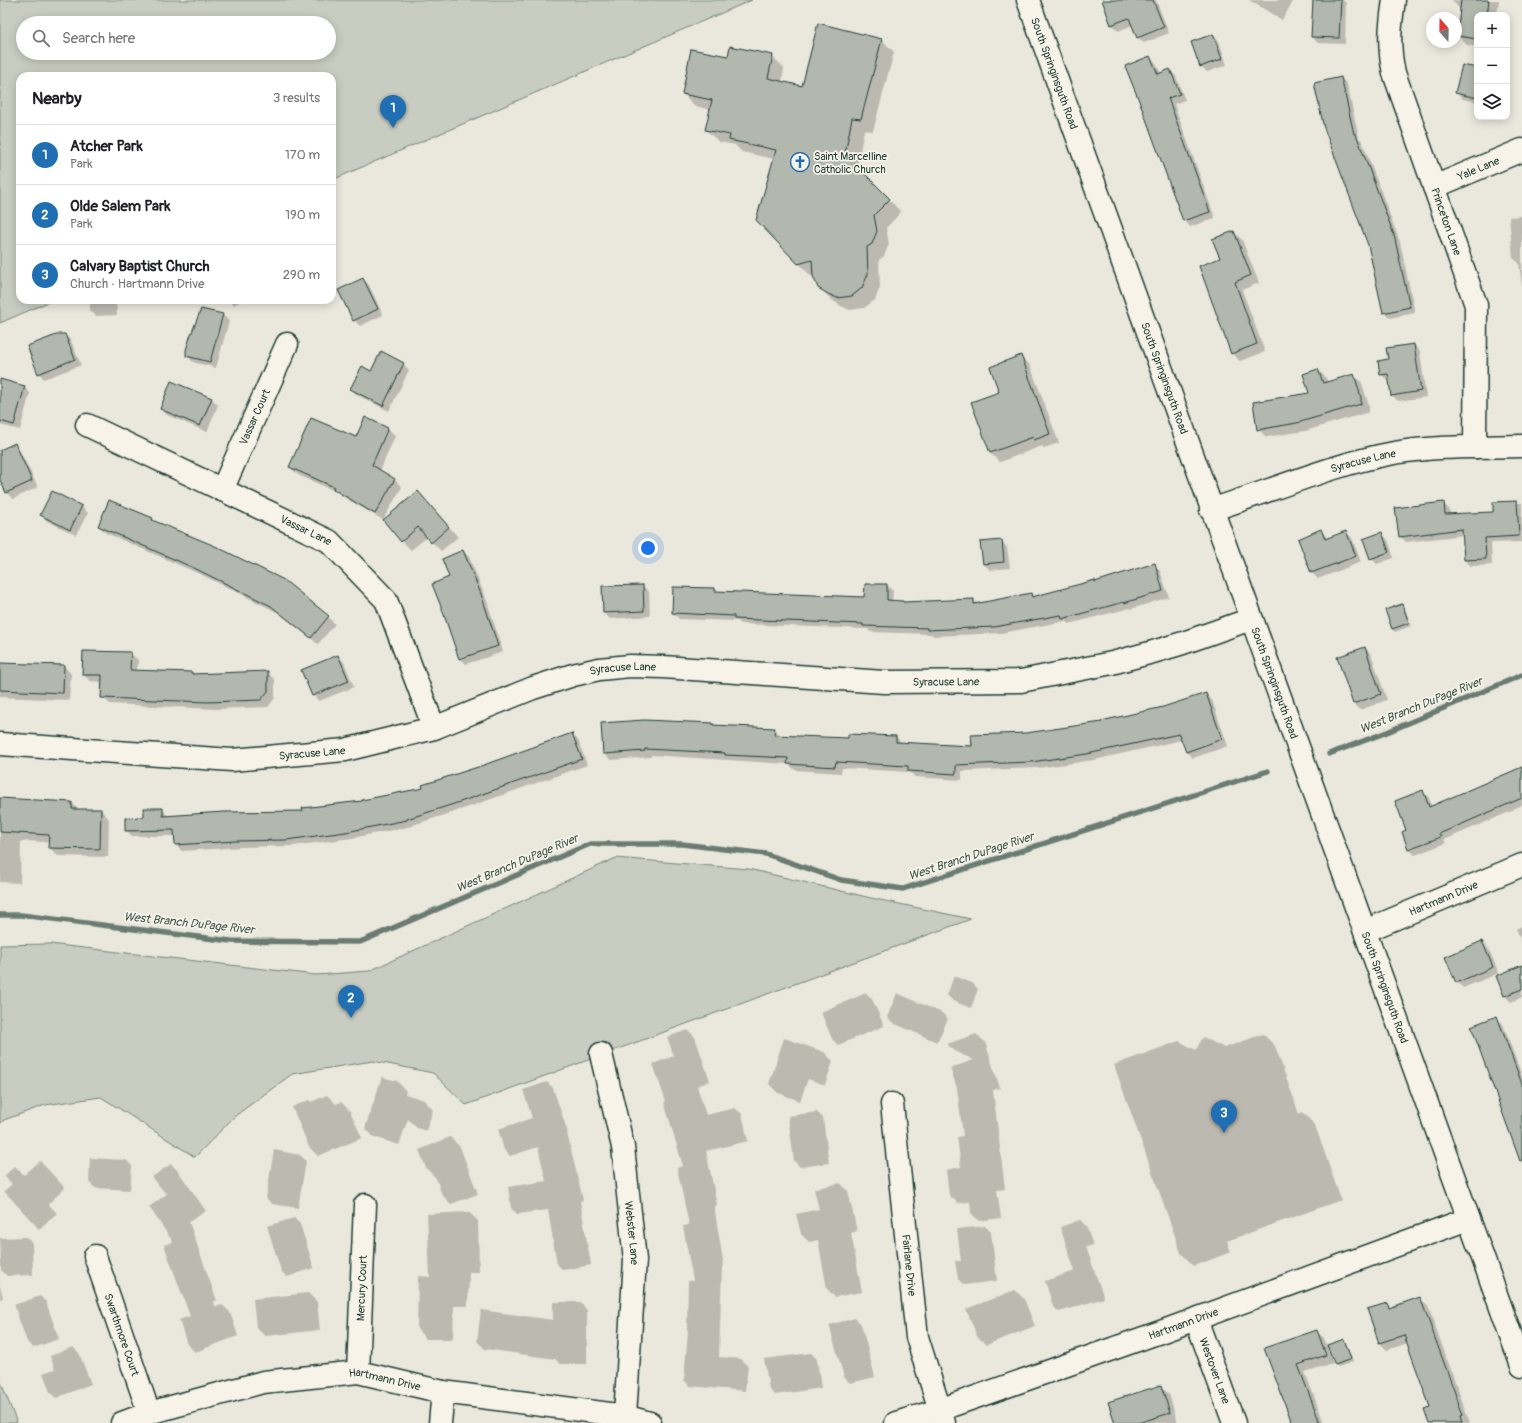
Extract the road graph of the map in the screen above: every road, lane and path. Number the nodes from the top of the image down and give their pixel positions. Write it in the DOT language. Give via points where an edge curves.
graph roads {
  1 [pos="1028,0"];
  2 [pos="1394,0"];
  3 [pos="1522,150"];
  4 [pos="1434,187"];
  5 [pos="287,344"];
  6 [pos="87,425"];
  7 [pos="1522,446"];
  8 [pos="1474,447"];
  9 [pos="222,490"];
  10 [pos="1211,510"];
  11 [pos="1250,619"];
  12 [pos="434,728"];
  13 [pos="0,744"];
  14 [pos="1522,865"];
  15 [pos="1365,931"];
  16 [pos="601,1054"];
  17 [pos="892,1104"];
  18 [pos="365,1205"];
  19 [pos="1468,1219"];
  20 [pos="94,1256"];
  21 [pos="1196,1319"];
  22 [pos="1522,1366"];
  23 [pos="358,1372"];
  24 [pos="443,1392"];
  25 [pos="150,1413"];
  26 [pos="625,1416"];
  27 [pos="941,1417"];
  28 [pos="122,1423"];
  29 [pos="440,1423"];
  30 [pos="650,1423"];
  31 [pos="896,1423"];
  32 [pos="1234,1423"];
  1 -- 10 [label="street, South Springinsguth Road"];
  2 -- 4 [label="street, Princeton Lane" via="1390,22 1390,54 1394,73"];
  3 -- 4 [label="street, Yale Lane"];
  4 -- 8 [label="street, Princeton Lane" via="1476,305"];
  5 -- 9 [label="street, Vassar Court"];
  6 -- 9 [label="street, Vassar Lane"];
  7 -- 8 [label="street, Syracuse Lane"];
  8 -- 10 [label="street, Syracuse Lane" via="1394,453 1348,464"];
  9 -- 12 [label="street, Vassar Lane" via="329,541 386,600"];
  10 -- 11 [label="street, South Springinsguth Road"];
  11 -- 12 [label="street, Syracuse Lane" via="1153,652 1021,682 884,682 663,667 630,666 599,669 533,688"];
  11 -- 15 [label="street, South Springinsguth Road"];
  12 -- 13 [label="street, Syracuse Lane" via="345,750 232,760"];
  14 -- 15 [label="street, Hartmann Drive"];
  15 -- 19 [label="street, South Springinsguth Road"];
  16 -- 26 [label="street, Webster Lane" via="623,1147 635,1260"];
  17 -- 27 [label="street, Fairlane Drive" via="917,1337"];
  18 -- 23 [label="street, Mercury Court"];
  19 -- 21 [label="street, Hartmann Drive"];
  19 -- 22 [label="street, South Springinsguth Road"];
  20 -- 25 [label="street, Swarthmore Court"];
  21 -- 27 [label="street, Hartmann Drive"];
  21 -- 32 [label="street, Westover Lane"];
  23 -- 24 [label="street, Hartmann Drive"];
  23 -- 25 [label="street, Hartmann Drive" via="263,1382"];
  24 -- 26 [label="street, Hartmann Drive"];
  24 -- 29 [label="street"];
  25 -- 28 [label="street, Hartmann Drive"];
  26 -- 30 [label="street, Hartmann Drive"];
  27 -- 31 [label="street, Hartmann Drive"];
}
